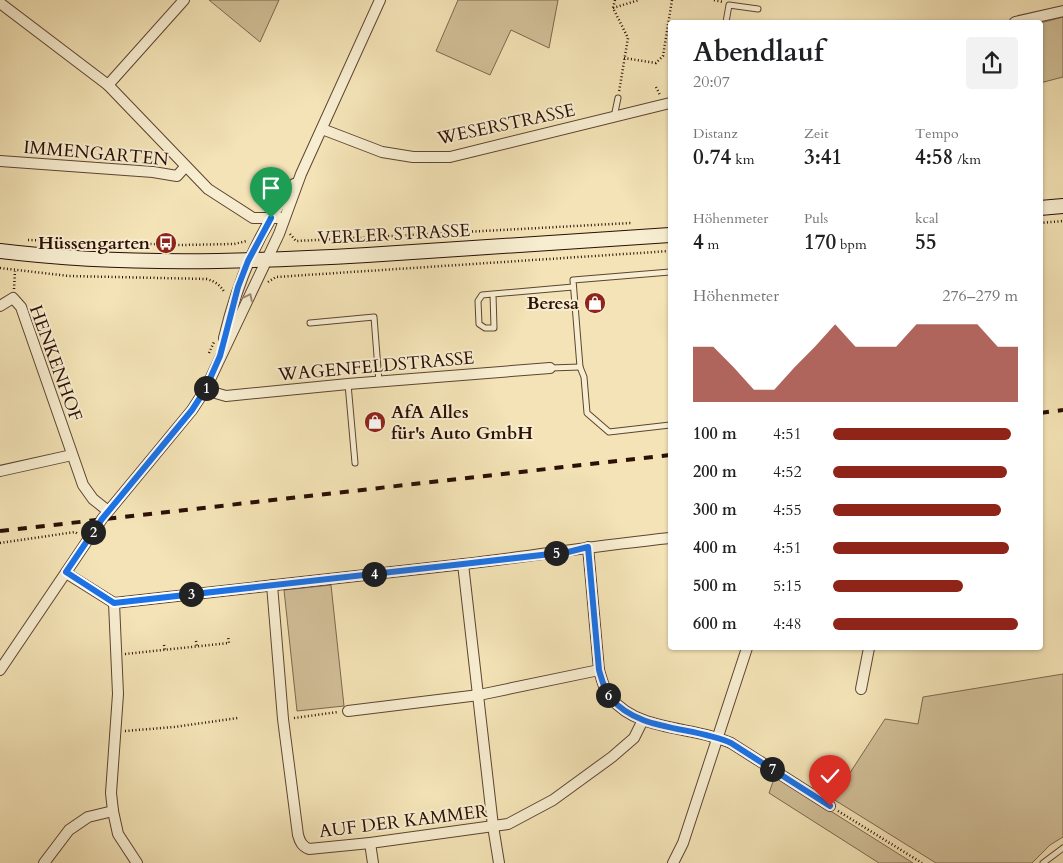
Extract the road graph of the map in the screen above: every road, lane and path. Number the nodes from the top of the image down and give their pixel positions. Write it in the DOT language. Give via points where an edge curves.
graph roads {
  1 [pos="184,0"];
  2 [pos="380,0"];
  3 [pos="615,0"];
  4 [pos="639,0"];
  5 [pos="672,0"];
  6 [pos="0,2"];
  7 [pos="613,8"];
  8 [pos="758,9"];
  9 [pos="1063,11"];
  10 [pos="669,20"];
  11 [pos="726,20"];
  12 [pos="1024,20"];
  13 [pos="668,25"];
  14 [pos="624,58"];
  15 [pos="108,85"];
  16 [pos="618,98"];
  17 [pos="668,104"];
  18 [pos="614,116"];
  19 [pos="322,129"];
  20 [pos="0,161"];
  21 [pos="185,167"];
  22 [pos="301,174"];
  23 [pos="1063,206"];
  24 [pos="1043,208"];
  25 [pos="271,218"];
  26 [pos="284,218"];
  27 [pos="1063,221"];
  28 [pos="636,223"];
  29 [pos="1043,223"];
  30 [pos="288,233"];
  31 [pos="668,235"];
  32 [pos="26,240"];
  33 [pos="248,240"];
  34 [pos="0,251"];
  35 [pos="668,251"];
  36 [pos="267,260"];
  37 [pos="248,261"];
  38 [pos="0,268"];
  39 [pos="16,270"];
  40 [pos="668,272"];
  41 [pos="297,273"];
  42 [pos="574,287"];
  43 [pos="225,294"];
  44 [pos="493,294"];
  45 [pos="13,298"];
  46 [pos="0,306"];
  47 [pos="310,323"];
  48 [pos="216,336"];
  49 [pos="220,356"];
  50 [pos="206,360"];
  51 [pos="580,367"];
  52 [pos="550,368"];
  53 [pos="379,382"];
  54 [pos="348,384"];
  55 [pos="205,390"];
  56 [pos="668,425"];
  57 [pos="72,454"];
  58 [pos="355,463"];
  59 [pos="0,471"];
  60 [pos="108,511"];
  61 [pos="83,527"];
  62 [pos="668,538"];
  63 [pos="0,543"];
  64 [pos="588,547"];
  65 [pos="463,564"];
  66 [pos="66,572"];
  67 [pos="272,585"];
  68 [pos="114,603"];
  69 [pos="228,636"];
  70 [pos="196,641"];
  71 [pos="164,645"];
  72 [pos="197,647"];
  73 [pos="746,650"];
  74 [pos="869,650"];
  75 [pos="165,651"];
  76 [pos="116,655"];
  77 [pos="0,670"];
  78 [pos="599,670"];
  79 [pos="861,689"];
  80 [pos="479,695"];
  81 [pos="348,711"];
  82 [pos="238,718"];
  83 [pos="283,719"];
  84 [pos="643,720"];
  85 [pos="115,731"];
  86 [pos="718,737"];
  87 [pos="830,806"];
  88 [pos="113,811"];
  89 [pos="493,826"];
  90 [pos="370,843"];
  91 [pos="1063,848"];
  92 [pos="44,863"];
  93 [pos="137,863"];
  94 [pos="373,863"];
  95 [pos="499,863"];
  96 [pos="673,863"];
  97 [pos="922,863"];
  98 [pos="1043,863"];
  1 -- 15 [label="street"];
  2 -- 19 [label="street"];
  3 -- 7 [label="path"];
  4 -- 7 [label="path"];
  5 -- 10 [label="path"];
  6 -- 15 [label="street"];
  7 -- 14 [label="path" via="628,38"];
  8 -- 11 [label="lane" via="729,4"];
  9 -- 12 [label="street"];
  13 -- 14 [label="path" via="663,56 656,63"];
  14 -- 16 [label="path"];
  15 -- 21 [label="street"];
  16 -- 18 [label="lane"];
  17 -- 18 [label="street, WESERSTRASSE"];
  18 -- 19 [label="street, WESERSTRASSE" via="450,157 413,157 382,152"];
  19 -- 22 [label="street"];
  20 -- 21 [label="street, IMMENGARTEN" via="177,176"];
  21 -- 25 [label="street" via="222,200 254,218"];
  22 -- 25 [label="street"];
  22 -- 26 [label="street"];
  23 -- 24 [label="main road"];
  25 -- 26 [label="street"];
  25 -- 37 [label="street"];
  26 -- 36 [label="street"];
  27 -- 29 [label="path"];
  28 -- 30 [label="path" via="296,242"];
  31 -- 36 [label="main road, VERLER STRASSE"];
  32 -- 33 [label="path" via="208,246"];
  34 -- 37 [label="main road, VERLER STRASSE" via="104,259"];
  35 -- 41 [label="path" via="297,276"];
  36 -- 37 [label="main road, VERLER STRASSE"];
  49 -- 36 [label="street, one-way"];
  37 -- 49 [label="street" via="236,292"];
  38 -- 39 [label="path"];
  39 -- 43 [label="path" via="69,276 208,277 224,288"];
  39 -- 45 [label="path"];
  40 -- 42 [label="lane" via="573,280"];
  42 -- 44 [label="lane"];
  42 -- 51 [label="lane"];
  44 -- 44 [label="lane" via="494,328 485,328 479,324 478,300 482,295"];
  45 -- 46 [label="street, HENKENHOF"];
  45 -- 57 [label="street, HENKENHOF" via="21,306"];
  47 -- 53 [label="lane" via="374,317"];
  48 -- 50 [label="path"];
  49 -- 55 [label="street"];
  51 -- 52 [label="lane"];
  51 -- 56 [label="lane" via="587,413 608,432"];
  52 -- 53 [label="street, WAGENFELDSTRASSE"];
  53 -- 54 [label="street, WAGENFELDSTRASSE"];
  54 -- 55 [label="street, WAGENFELDSTRASSE" via="226,396"];
  54 -- 58 [label="lane"];
  55 -- 60 [label="street"];
  57 -- 59 [label="street"];
  57 -- 60 [label="street, HENKENHOF" via="83,485 93,500"];
  60 -- 66 [label="street"];
  61 -- 63 [label="path" via="78,534"];
  62 -- 64 [label="street"];
  64 -- 65 [label="street"];
  64 -- 78 [label="street"];
  65 -- 67 [label="street"];
  65 -- 80 [label="street"];
  66 -- 68 [label="street"];
  66 -- 77 [label="street"];
  67 -- 68 [label="street"];
  67 -- 83 [label="street, AUF DER KAMMER"];
  68 -- 76 [label="street"];
  69 -- 72 [label="path" via="229,643"];
  70 -- 72 [label="path"];
  71 -- 75 [label="path"];
  72 -- 75 [label="path"];
  73 -- 86 [label="street"];
  74 -- 79 [label="street"];
  75 -- 76 [label="path"];
  76 -- 85 [label="street" via="118,694"];
  78 -- 80 [label="street"];
  78 -- 84 [label="street" via="610,698 630,715"];
  80 -- 81 [label="street"];
  80 -- 89 [label="street"];
  81 -- 83 [label="path"];
  82 -- 85 [label="path"];
  83 -- 90 [label="street, AUF DER KAMMER" via="300,842 304,847 316,850"];
  84 -- 86 [label="street"];
  84 -- 89 [label="street, AUF DER KAMMER" via="634,738 553,800 508,824"];
  85 -- 88 [label="street"];
  86 -- 87 [label="street"];
  86 -- 96 [label="street" via="683,843"];
  87 -- 97 [label="path"];
  88 -- 92 [label="street" via="88,817 69,830"];
  88 -- 93 [label="street" via="118,834"];
  89 -- 90 [label="street, AUF DER KAMMER"];
  89 -- 95 [label="street"];
  90 -- 94 [label="street"];
  91 -- 98 [label="lane"];
}
